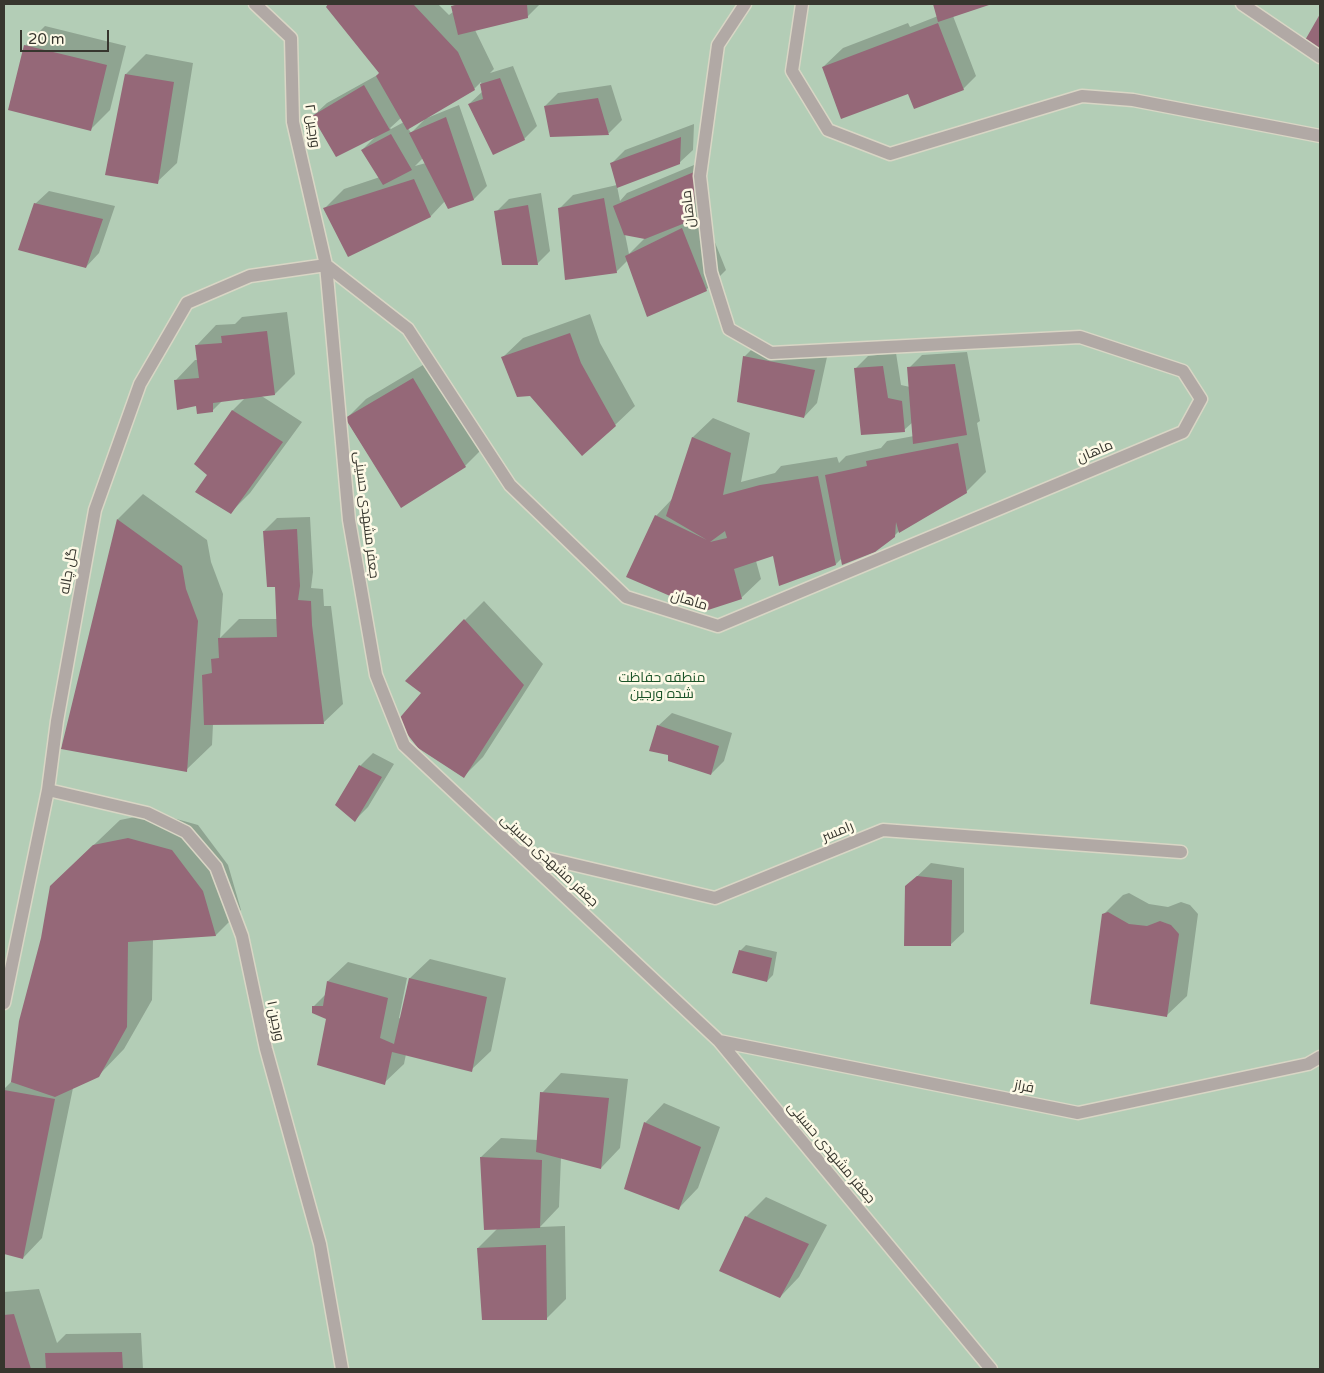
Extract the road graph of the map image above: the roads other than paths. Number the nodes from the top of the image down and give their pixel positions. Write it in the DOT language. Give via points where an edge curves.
graph roads {
  1 [pos="255,4"];
  2 [pos="745,4"];
  3 [pos="802,4"];
  4 [pos="1242,4"];
  5 [pos="1320,57"];
  6 [pos="1320,136"];
  7 [pos="326,265"];
  8 [pos="48,790"];
  9 [pos="518,852"];
  10 [pos="1181,852"];
  11 [pos="4,1003"];
  12 [pos="719,1041"];
  13 [pos="1320,1057"];
  14 [pos="342,1369"];
  15 [pos="991,1369"];
  1 -- 7 [label="street, ورجین ۲" via="291,38 293,122"];
  2 -- 7 [label="street, ماهان" via="718,44 700,176 711,272 729,329 771,352 1080,337 1183,371 1201,399 1183,432 718,626 626,597 510,485 408,329"];
  3 -- 6 [label="street" via="792,71 828,130 890,154 1082,96 1132,100"];
  4 -- 5 [label="street"];
  7 -- 8 [label="street, گل چاله" via="250,276 186,303 140,384 95,510 57,721"];
  7 -- 9 [label="street, جعفر مشهدی حسینی" via="349,520 376,675 404,745"];
  8 -- 11 [label="street, گل چاله"];
  8 -- 14 [label="street, ورجین ۱" via="147,814 186,832 216,867 242,936 266,1049 320,1244"];
  9 -- 10 [label="street, رامسر" via="715,898 883,830"];
  9 -- 12 [label="street, جعفر مشهدی حسینی"];
  12 -- 13 [label="street, فراز" via="1078,1113 1308,1064"];
  12 -- 15 [label="street, جعفر مشهدی حسینی"];
}
